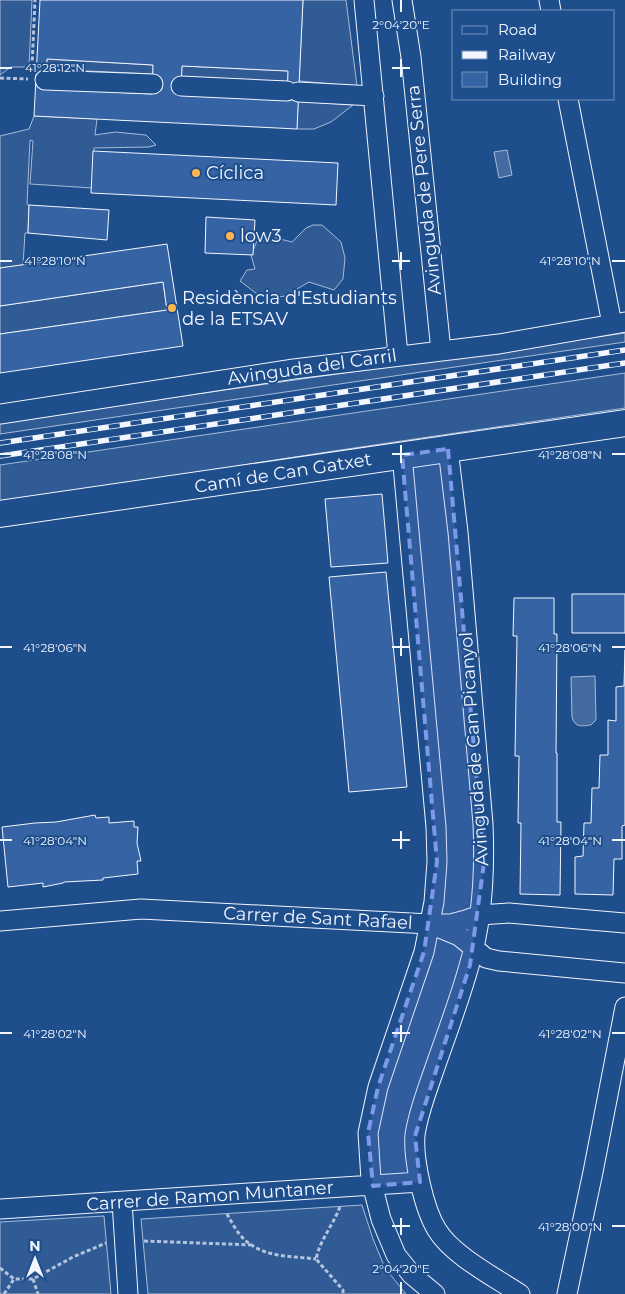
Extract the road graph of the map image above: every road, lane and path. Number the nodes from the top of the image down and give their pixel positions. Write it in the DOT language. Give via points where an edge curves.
graph roads {
  1 [pos="35,0"];
  2 [pos="364,0"];
  3 [pos="402,0"];
  4 [pos="0,78"];
  5 [pos="37,80"];
  6 [pos="152,84"];
  7 [pos="181,86"];
  8 [pos="374,96"];
  9 [pos="568,100"];
  10 [pos="618,323"];
  11 [pos="441,351"];
  12 [pos="398,355"];
  13 [pos="0,414"];
  14 [pos="625,422"];
  15 [pos="448,449"];
  16 [pos="402,455"];
  17 [pos="0,514"];
  18 [pos="480,914"];
  19 [pos="0,921"];
  20 [pos="625,923"];
  21 [pos="430,924"];
  22 [pos="473,948"];
  23 [pos="625,973"];
  24 [pos="625,1007"];
  25 [pos="420,1182"];
  26 [pos="373,1186"];
  27 [pos="122,1202"];
  28 [pos="340,1206"];
  29 [pos="0,1209"];
  30 [pos="227,1214"];
  31 [pos="143,1241"];
  32 [pos="106,1243"];
  33 [pos="253,1245"];
  34 [pos="316,1259"];
  35 [pos="0,1268"];
  36 [pos="14,1279"];
  37 [pos="33,1279"];
  38 [pos="4,1294"];
  39 [pos="38,1294"];
  40 [pos="128,1294"];
  41 [pos="343,1294"];
  42 [pos="435,1294"];
  43 [pos="520,1294"];
  44 [pos="567,1294"];
  1 -- 5 [label="path"];
  2 -- 8 [label="street"];
  3 -- 11 [label="street, Avinguda de Pere Serra" via="411,57"];
  4 -- 5 [label="path"];
  5 -- 6 [label="street"];
  7 -- 8 [label="street"];
  8 -- 12 [label="street"];
  9 -- 10 [label="street"];
  10 -- 11 [label="street, Avinguda del Carril"];
  11 -- 12 [label="street, Avinguda del Carril"];
  12 -- 13 [label="street, Avinguda del Carril"];
  14 -- 15 [label="street, Camí de Can Gatxet"];
  15 -- 16 [label="street, Camí de Can Gatxet"];
  15 -- 18 [label="street, Avinguda de Can Picanyol" via="483,824"];
  16 -- 17 [label="street, Camí de Can Gatxet"];
  16 -- 21 [label="street" via="436,827 437,862"];
  18 -- 20 [label="street"];
  18 -- 21 [label="street" via="451,924"];
  18 -- 22 [label="street, Avinguda de Can Picanyol"];
  19 -- 21 [label="street, Carrer de Sant Rafael" via="141,909"];
  21 -- 22 [label="street, Carrer de Sant Rafael" via="459,936"];
  21 -- 26 [label="street" via="424,952 378,1087 368,1133"];
  22 -- 23 [label="street, Carrer de Sant Rafael" via="486,958 499,961"];
  22 -- 25 [label="street, Avinguda de Can Picanyol" via="417,1127"];
  24 -- 44 [label="street"];
  25 -- 26 [label="street, Carrer de Ramon Muntaner"];
  25 -- 43 [label="street, Avinguda de Can Picanyol" via="437,1230 446,1242"];
  26 -- 27 [label="street, Carrer de Ramon Muntaner"];
  26 -- 42 [label="street" via="381,1219 396,1255"];
  27 -- 29 [label="street, Carrer de Ramon Muntaner"];
  27 -- 40 [label="street"];
  28 -- 34 [label="path" via="319,1245"];
  30 -- 33 [label="path" via="244,1239"];
  31 -- 33 [label="path"];
  32 -- 37 [label="path"];
  33 -- 34 [label="path" via="275,1255"];
  34 -- 41 [label="path"];
  35 -- 36 [label="path"];
  36 -- 37 [label="path"];
  36 -- 38 [label="path"];
  37 -- 39 [label="path"];
}
